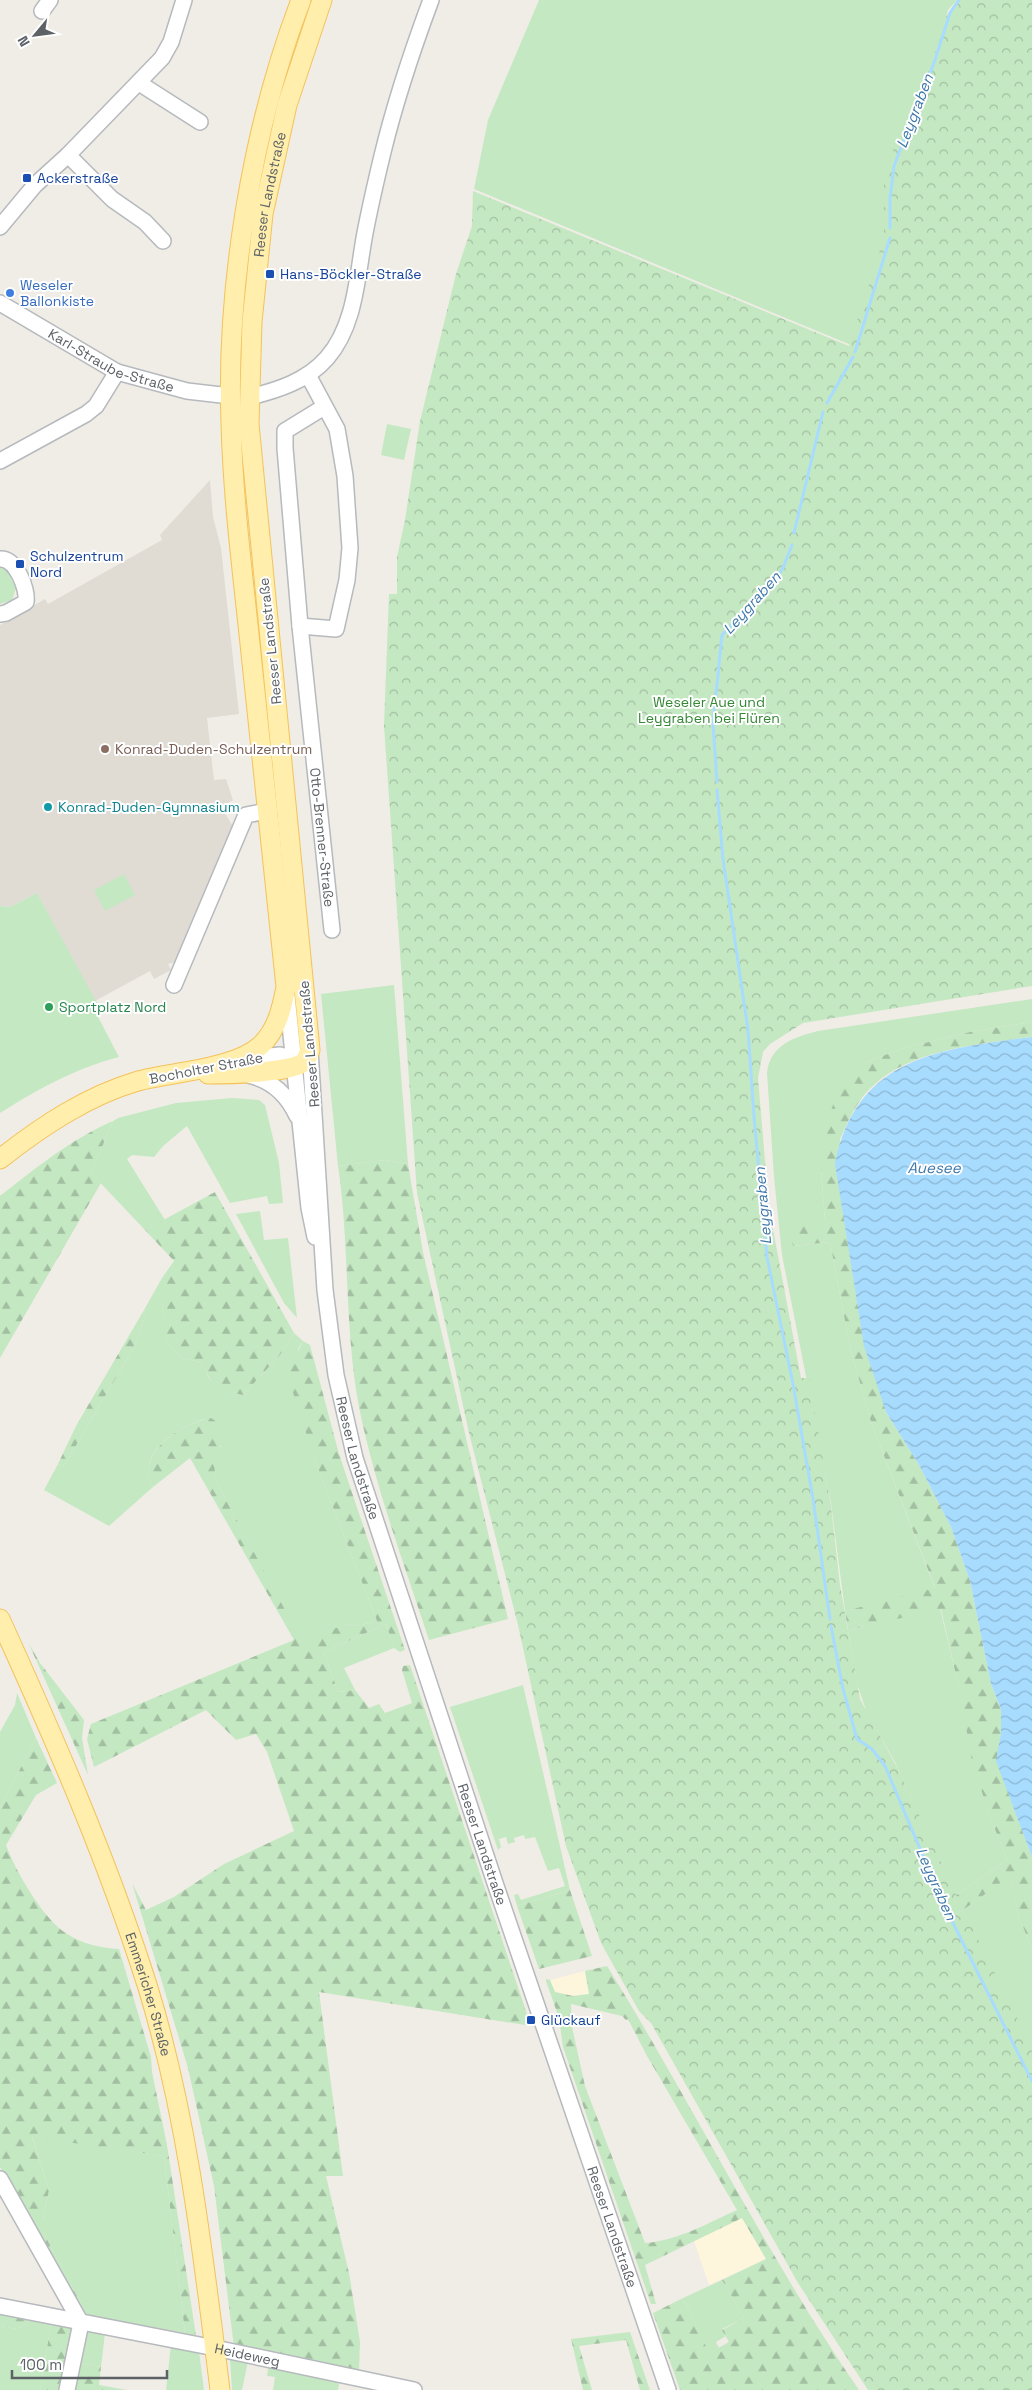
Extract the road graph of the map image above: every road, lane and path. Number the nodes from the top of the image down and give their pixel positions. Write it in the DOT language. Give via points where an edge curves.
graph roads {
  1 [pos="184,0"];
  2 [pos="301,0"];
  3 [pos="322,0"];
  4 [pos="430,0"];
  5 [pos="139,83"];
  6 [pos="200,122"];
  7 [pos="68,155"];
  8 [pos="0,227"];
  9 [pos="163,241"];
  10 [pos="0,303"];
  11 [pos="117,372"];
  12 [pos="308,376"];
  13 [pos="230,396"];
  14 [pos="250,397"];
  15 [pos="324,407"];
  16 [pos="0,461"];
  17 [pos="0,559"];
  18 [pos="0,614"];
  19 [pos="300,626"];
  20 [pos="268,811"];
  21 [pos="332,930"];
  22 [pos="174,985"];
  23 [pos="286,987"];
  24 [pos="303,1061"];
  25 [pos="242,1066"];
  26 [pos="302,1126"];
  27 [pos="0,1159"];
  28 [pos="325,1290"];
  29 [pos="0,1619"];
  30 [pos="0,2179"];
  31 [pos="0,2306"];
  32 [pos="81,2323"];
  33 [pos="215,2348"];
  34 [pos="67,2390"];
  35 [pos="220,2390"];
  36 [pos="414,2390"];
  37 [pos="668,2390"];
  1 -- 5 [label="street" via="171,42 162,58"];
  2 -- 13 [label="main road, Reeser Landstraße" via="267,106 245,217 233,326"];
  3 -- 14 [label="main road, Reeser Landstraße" via="287,105 263,214 252,322"];
  4 -- 12 [label="street" via="406,68 384,149 351,308 341,338 327,358"];
  5 -- 6 [label="street"];
  5 -- 7 [label="street"];
  7 -- 8 [label="street" via="35,185"];
  7 -- 9 [label="street" via="112,199 145,222"];
  10 -- 11 [label="street, Karl-Straube-Straße"];
  11 -- 13 [label="street, Karl-Straube-Straße" via="187,391"];
  11 -- 16 [label="street" via="100,400 86,414"];
  12 -- 14 [label="street"];
  12 -- 15 [label="street"];
  13 -- 14 [label="main road"];
  13 -- 20 [label="main road, Reeser Landstraße" via="238,520"];
  14 -- 24 [label="main road, Reeser Landstraße" via="249,424"];
  15 -- 19 [label="street, Otto-Brenner-Straße" via="285,431"];
  15 -- 19 [label="street" via="338,430 343,467 350,548 347,580 336,629"];
  17 -- 18 [label="street" via="14,568 27,596 26,602"];
  19 -- 21 [label="street, Otto-Brenner-Straße"];
  20 -- 22 [label="street" via="246,815"];
  20 -- 23 [label="main road, Reeser Landstraße"];
  23 -- 24 [label="street, Reeser Landstraße"];
  23 -- 25 [label="main road" via="271,1034"];
  24 -- 25 [label="main road, Bocholter Straße"];
  24 -- 26 [label="street, Reeser Landstraße"];
  24 -- 28 [label="street, Reeser Landstraße"];
  25 -- 26 [label="street" via="278,1088 291,1103"];
  25 -- 27 [label="main road, Bocholter Straße" via="137,1081 85,1102 37,1130"];
  26 -- 28 [label="street, Reeser Landstraße" via="309,1208"];
  28 -- 37 [label="street, Reeser Landstraße" via="336,1375 361,1477"];
  29 -- 33 [label="main road, Emmericher Straße" via="90,1824 148,1989 188,2158"];
  30 -- 32 [label="street"];
  31 -- 32 [label="street, Heideweg"];
  32 -- 33 [label="street, Heideweg"];
  32 -- 34 [label="street"];
  33 -- 35 [label="main road, Emmericher Straße"];
  33 -- 36 [label="street, Heideweg"];
}
